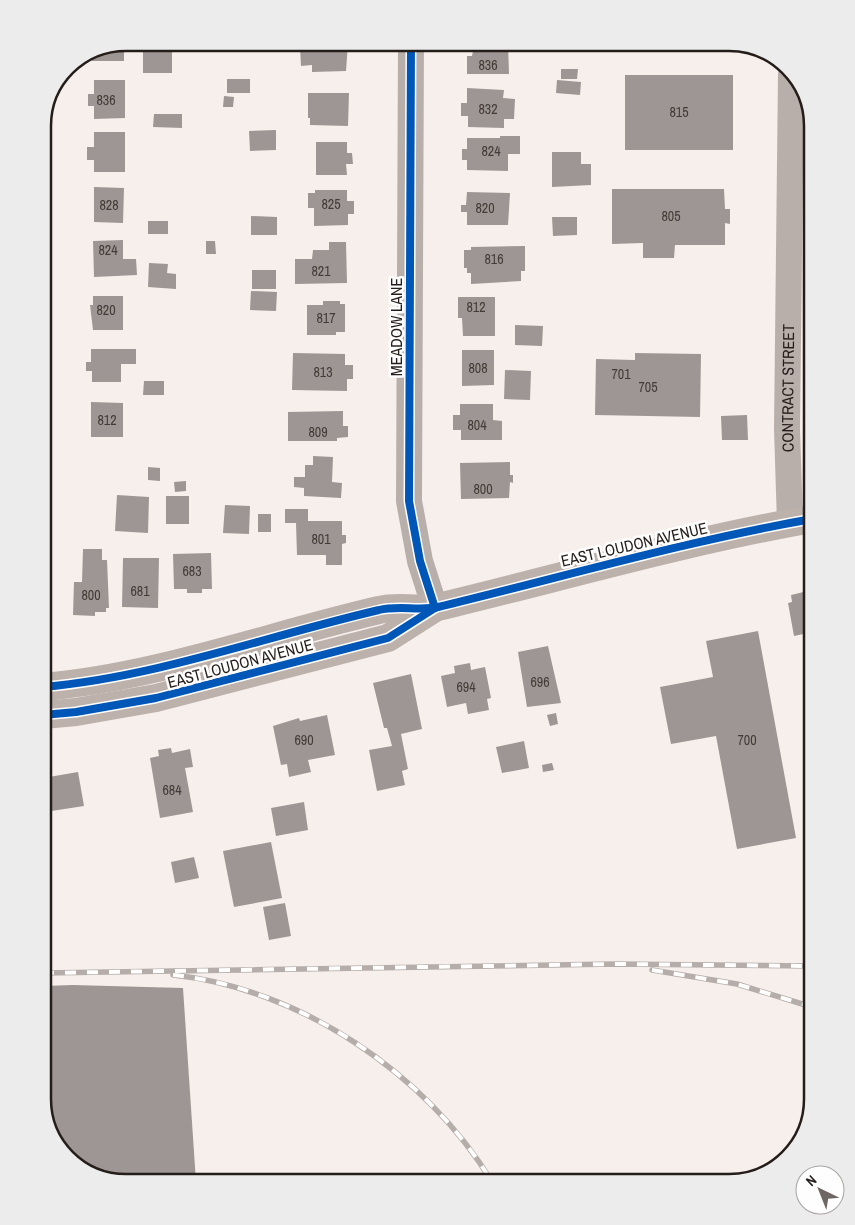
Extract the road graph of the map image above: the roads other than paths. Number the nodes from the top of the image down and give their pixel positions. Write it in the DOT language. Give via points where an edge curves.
graph roads {
  1 [pos="411,51"];
  2 [pos="791,85"];
  3 [pos="801,521"];
  4 [pos="435,608"];
  5 [pos="51,686"];
  6 [pos="51,714"];
  1 -- 4 [label="street, MEADOW LANE" via="409,501 420,561"];
  2 -- 3 [label="street, CONTRACT STREET" via="787,429"];
  3 -- 4 [label="main road, EAST LOUDON AVENUE" via="608,563"];
  4 -- 5 [label="main road, EAST LOUDON AVENUE" via="382,609 154,668"];
  4 -- 6 [label="main road, EAST LOUDON AVENUE" via="388,638 156,698"];
}
